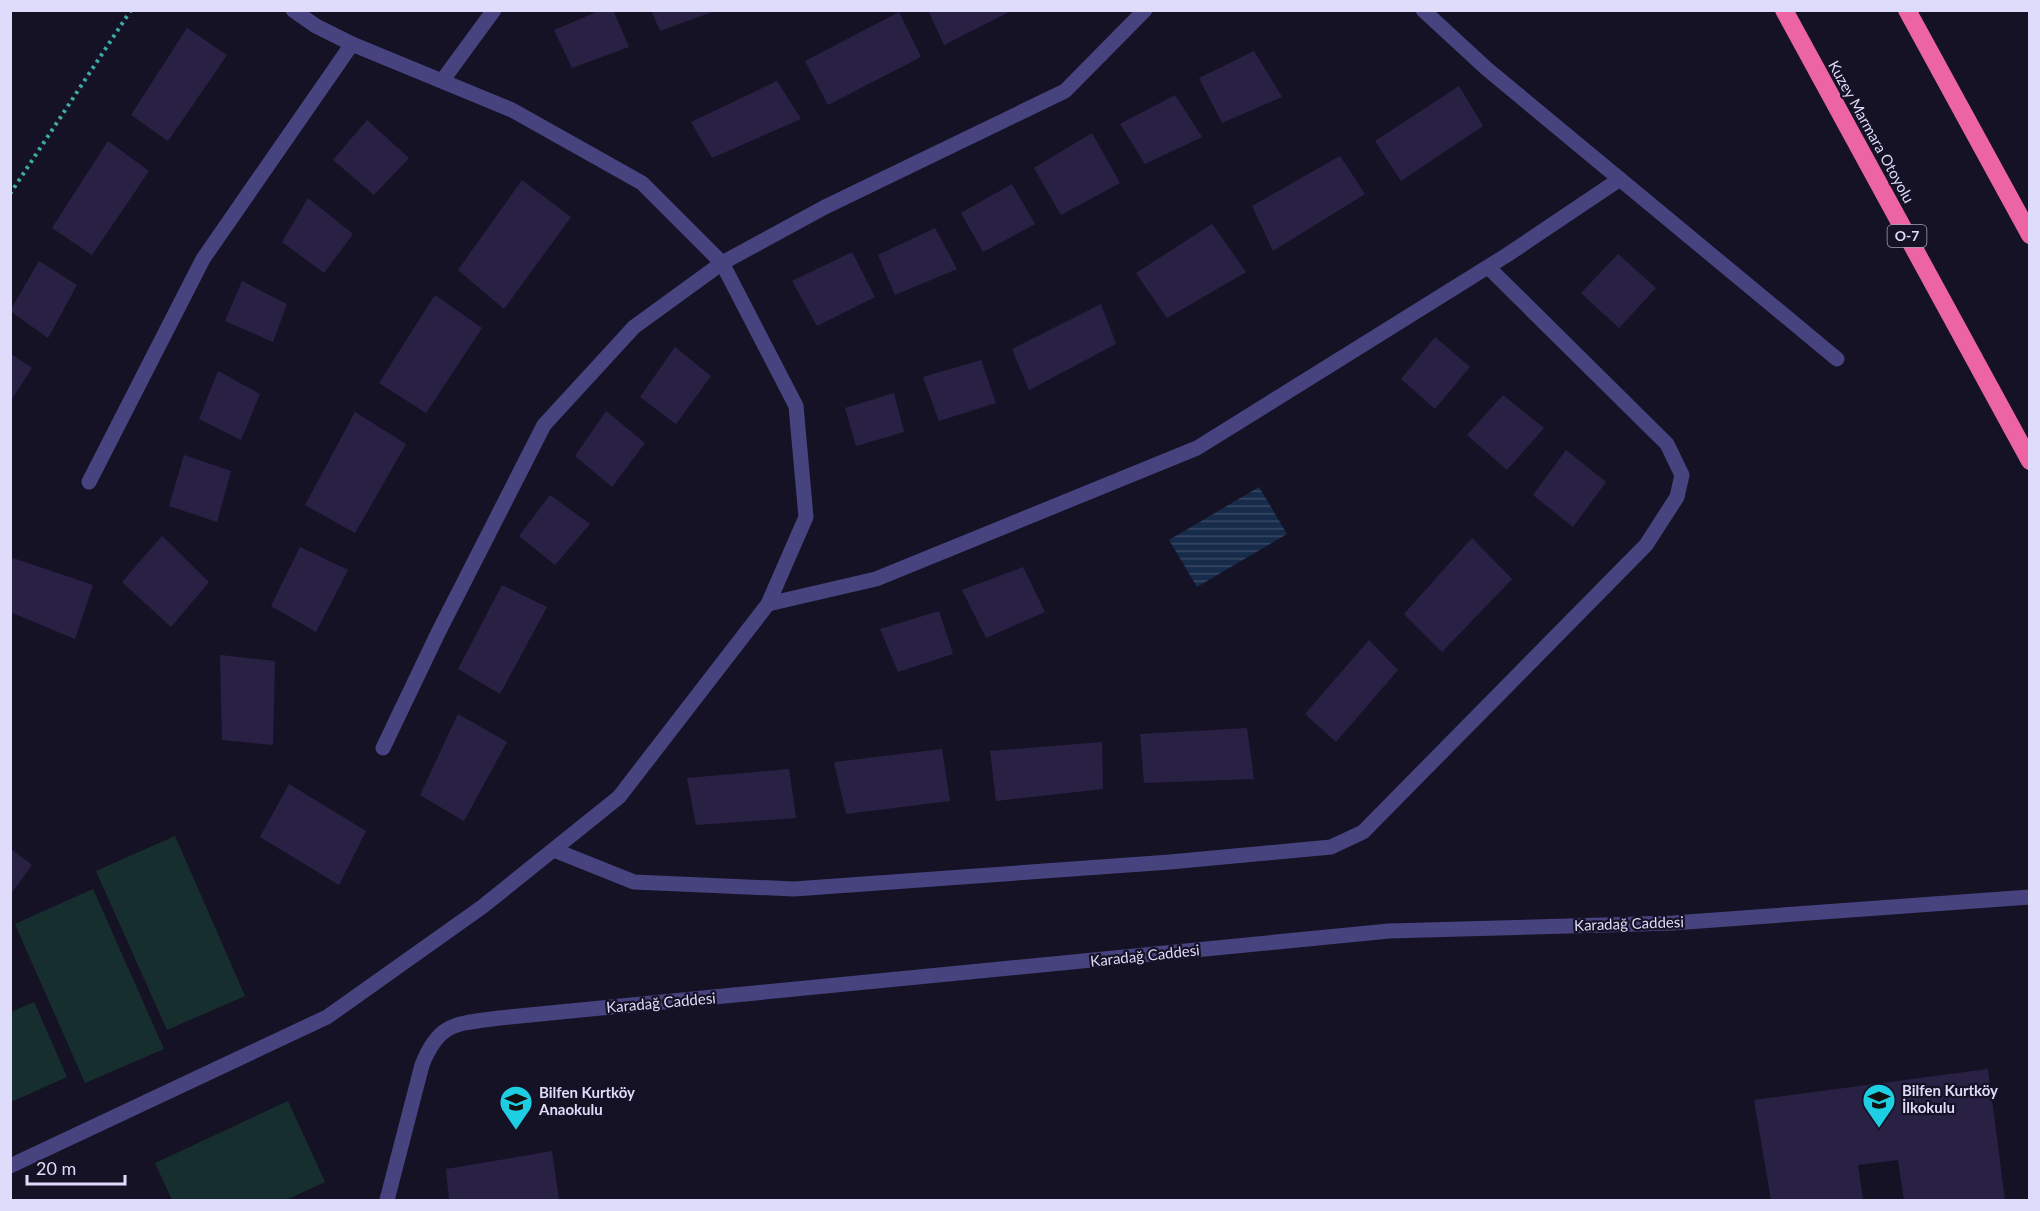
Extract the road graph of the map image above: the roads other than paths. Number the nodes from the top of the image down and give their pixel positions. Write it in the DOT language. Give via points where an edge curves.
graph roads {
  1 [pos="293,10"];
  2 [pos="494,10"];
  3 [pos="1145,10"];
  4 [pos="1423,10"];
  5 [pos="1785,10"];
  6 [pos="1907,10"];
  7 [pos="352,44"];
  8 [pos="442,81"];
  9 [pos="1620,179"];
  10 [pos="2030,235"];
  11 [pos="722,263"];
  12 [pos="1488,267"];
  13 [pos="1837,359"];
  14 [pos="2030,460"];
  15 [pos="89,482"];
  16 [pos="768,604"];
  17 [pos="383,748"];
  18 [pos="554,850"];
  19 [pos="2030,897"];
  20 [pos="10,1166"];
  21 [pos="387,1200"];
  1 -- 7 [label="street"];
  2 -- 8 [label="street"];
  3 -- 11 [label="street" via="1065,91 825,207"];
  4 -- 9 [label="street" via="1487,69"];
  5 -- 14 [label="highway, Kuzey Marmara Otoyolu / O-7"];
  6 -- 10 [label="highway"];
  7 -- 8 [label="street"];
  7 -- 15 [label="street" via="202,259"];
  8 -- 11 [label="street" via="512,110 642,183"];
  9 -- 12 [label="street"];
  9 -- 13 [label="street"];
  11 -- 16 [label="street" via="796,406 806,517"];
  11 -- 17 [label="street" via="634,327 544,425"];
  12 -- 16 [label="street" via="1197,448 876,579"];
  12 -- 18 [label="street" via="1667,444 1682,475 1677,497 1646,545 1363,832 1331,847 794,889 634,882"];
  16 -- 18 [label="street" via="620,797"];
  18 -- 20 [label="street" via="482,907 327,1017"];
  19 -- 21 [label="street, Karadağ Caddesi" via="1673,922 1389,931 463,1023 440,1033 428,1050"];
}
